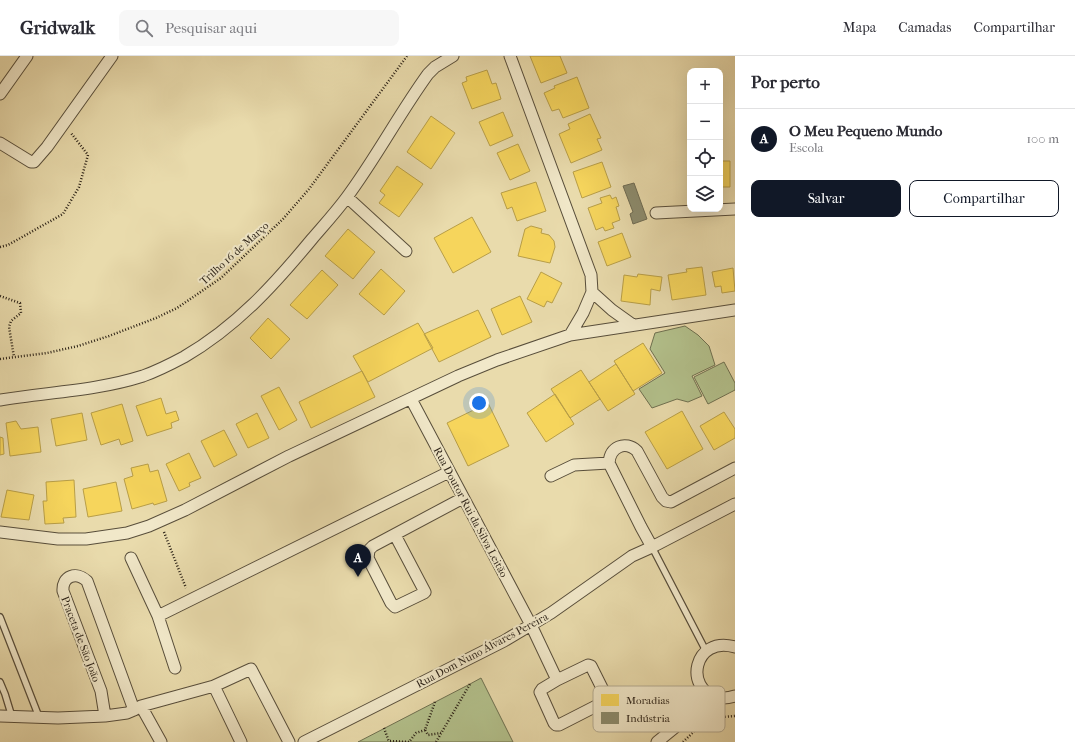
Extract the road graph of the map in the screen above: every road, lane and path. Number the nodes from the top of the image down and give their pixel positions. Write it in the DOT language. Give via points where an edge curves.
graph roads {
  1 [pos="27,56"];
  2 [pos="407,56"];
  3 [pos="452,56"];
  4 [pos="510,56"];
  5 [pos="110,57"];
  6 [pos="0,94"];
  7 [pos="64,123"];
  8 [pos="0,143"];
  9 [pos="347,197"];
  10 [pos="735,209"];
  11 [pos="656,213"];
  12 [pos="0,247"];
  13 [pos="406,252"];
  14 [pos="592,292"];
  15 [pos="0,296"];
  16 [pos="735,310"];
  17 [pos="633,325"];
  18 [pos="570,335"];
  19 [pos="14,357"];
  20 [pos="0,359"];
  21 [pos="411,399"];
  22 [pos="0,400"];
  23 [pos="609,463"];
  24 [pos="735,468"];
  25 [pos="449,472"];
  26 [pos="551,476"];
  27 [pos="463,498"];
  28 [pos="735,504"];
  29 [pos="160,522"];
  30 [pos="0,532"];
  31 [pos="395,535"];
  32 [pos="652,547"];
  33 [pos="131,558"];
  34 [pos="181,575"];
  35 [pos="158,616"];
  36 [pos="0,617"];
  37 [pos="531,625"];
  38 [pos="735,647"];
  39 [pos="706,651"];
  40 [pos="175,668"];
  41 [pos="558,680"];
  42 [pos="0,682"];
  43 [pos="470,684"];
  44 [pos="214,686"];
  45 [pos="601,686"];
  46 [pos="701,686"];
  47 [pos="735,696"];
  48 [pos="725,698"];
  49 [pos="435,702"];
  50 [pos="137,708"];
  51 [pos="593,708"];
  52 [pos="0,716"];
  53 [pos="105,716"];
  54 [pos="735,716"];
  55 [pos="725,717"];
  56 [pos="12,718"];
  57 [pos="39,718"];
  58 [pos="384,728"];
  59 [pos="425,730"];
  60 [pos="669,732"];
  61 [pos="693,732"];
  62 [pos="441,733"];
  63 [pos="389,741"];
  64 [pos="161,742"];
  65 [pos="241,742"];
  66 [pos="290,742"];
  67 [pos="304,742"];
  68 [pos="436,742"];
  69 [pos="657,742"];
  70 [pos="683,742"];
  1 -- 6 [label="street"];
  2 -- 19 [label="path, Trilho 16 de Março" via="309,189 283,219 221,278 177,308 109,336 47,353"];
  3 -- 9 [label="street" via="428,74"];
  4 -- 14 [label="street" via="591,275"];
  5 -- 7 [label="street"];
  7 -- 8 [label="street" via="34,162"];
  7 -- 12 [label="path" via="88,155 79,187 62,214"];
  9 -- 13 [label="street"];
  9 -- 22 [label="street" via="296,259 251,307 227,328 191,352 144,376 115,384"];
  10 -- 11 [label="street"];
  14 -- 17 [label="street"];
  14 -- 18 [label="street" via="583,314"];
  15 -- 19 [label="path" via="20,303 20,313 9,327"];
  16 -- 17 [label="street"];
  17 -- 18 [label="street"];
  18 -- 21 [label="street" via="490,363"];
  19 -- 20 [label="path, Trilho 16 de Março"];
  21 -- 25 [label="street, Rua Doutor Rui da Silva Leitão"];
  21 -- 29 [label="street" via="289,456"];
  23 -- 24 [label="street" via="613,451 618,447 629,446 635,449 640,453 662,497 671,502"];
  23 -- 26 [label="street" via="574,465"];
  23 -- 32 [label="street"];
  25 -- 27 [label="street, Rua Doutor Rui da Silva Leitão"];
  25 -- 35 [label="street"];
  27 -- 31 [label="street"];
  27 -- 37 [label="street, Rua Doutor Rui da Silva Leitão"];
  28 -- 32 [label="street, Rua Dom Nuno Álvares Pereira"];
  29 -- 30 [label="street" via="127,533 86,539 58,539"];
  29 -- 34 [label="path"];
  31 -- 31 [label="street" via="373,546 368,555 391,603 396,607 425,592"];
  32 -- 37 [label="street, Rua Dom Nuno Álvares Pereira" via="632,556"];
  32 -- 39 [label="lane"];
  33 -- 35 [label="street"];
  35 -- 40 [label="street"];
  36 -- 57 [label="lane"];
  37 -- 41 [label="street, Rua Doutor Rui da Silva Leitão"];
  37 -- 67 [label="street, Rua Dom Nuno Álvares Pereira"];
  38 -- 39 [label="street" via="726,644"];
  39 -- 46 [label="street" via="700,659 697,674"];
  41 -- 45 [label="street" via="588,665 591,666"];
  41 -- 51 [label="street" via="540,692 556,725"];
  42 -- 56 [label="lane"];
  43 -- 62 [label="path"];
  44 -- 50 [label="street"];
  44 -- 65 [label="street"];
  44 -- 66 [label="street" via="251,669"];
  47 -- 48 [label="street"];
  49 -- 59 [label="path"];
  50 -- 53 [label="street" via="127,713"];
  50 -- 53 [label="street, Praceta de São João" via="87,581 74,575 68,577 63,591 100,690"];
  50 -- 64 [label="street"];
  52 -- 56 [label="street"];
  53 -- 57 [label="street"];
  54 -- 55 [label="path"];
  56 -- 57 [label="street"];
  58 -- 63 [label="path"];
  59 -- 62 [label="path" via="428,735"];
  59 -- 63 [label="path" via="416,733 409,742"];
  60 -- 69 [label="street"];
  61 -- 70 [label="path"];
  62 -- 68 [label="path"];
}
